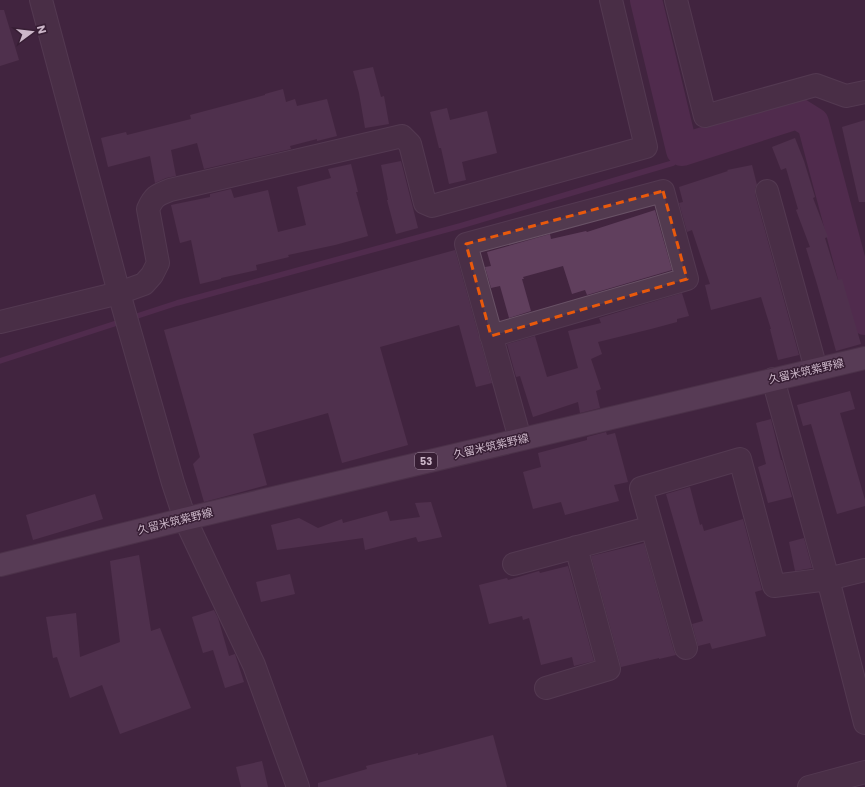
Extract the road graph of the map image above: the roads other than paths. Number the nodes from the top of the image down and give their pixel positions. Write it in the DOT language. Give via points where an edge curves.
graph roads {
  1 [pos="41,0"];
  2 [pos="611,0"];
  3 [pos="676,0"];
  4 [pos="865,92"];
  5 [pos="767,191"];
  6 [pos="119,293"];
  7 [pos="0,322"];
  8 [pos="491,336"];
  9 [pos="859,359"];
  10 [pos="816,369"];
  11 [pos="773,379"];
  12 [pos="520,439"];
  13 [pos="186,519"];
  14 [pos="652,527"];
  15 [pos="576,547"];
  16 [pos="514,564"];
  17 [pos="0,565"];
  18 [pos="865,570"];
  19 [pos="828,579"];
  20 [pos="686,648"];
  21 [pos="546,688"];
  22 [pos="865,723"];
  23 [pos="865,772"];
  24 [pos="298,787"];
  25 [pos="809,787"];
  1 -- 6 [label="street"];
  2 -- 6 [label="street" via="646,147 432,206 425,203 410,144 402,136 170,190 158,194 148,209 158,263 144,284"];
  3 -- 4 [label="street" via="705,116 816,85 846,96"];
  5 -- 10 [label="street"];
  6 -- 7 [label="street"];
  6 -- 13 [label="street" via="173,483"];
  8 -- 8 [label="street" via="466,244 663,191 687,278"];
  8 -- 12 [label="street"];
  9 -- 10 [label="main road, 久留米筑紫野線 / 53"];
  10 -- 11 [label="main road, 久留米筑紫野線 / 53"];
  11 -- 12 [label="main road, 久留米筑紫野線 / 53"];
  11 -- 19 [label="street"];
  12 -- 13 [label="main road, 久留米筑紫野線 / 53"];
  13 -- 17 [label="main road, 久留米筑紫野線 / 53"];
  13 -- 24 [label="street" via="254,665"];
  14 -- 15 [label="street"];
  14 -- 19 [label="street" via="641,488 740,459 774,586"];
  14 -- 20 [label="street"];
  15 -- 16 [label="street"];
  15 -- 21 [label="street" via="609,669"];
  18 -- 19 [label="street"];
  19 -- 22 [label="street"];
  23 -- 25 [label="street"];
}
